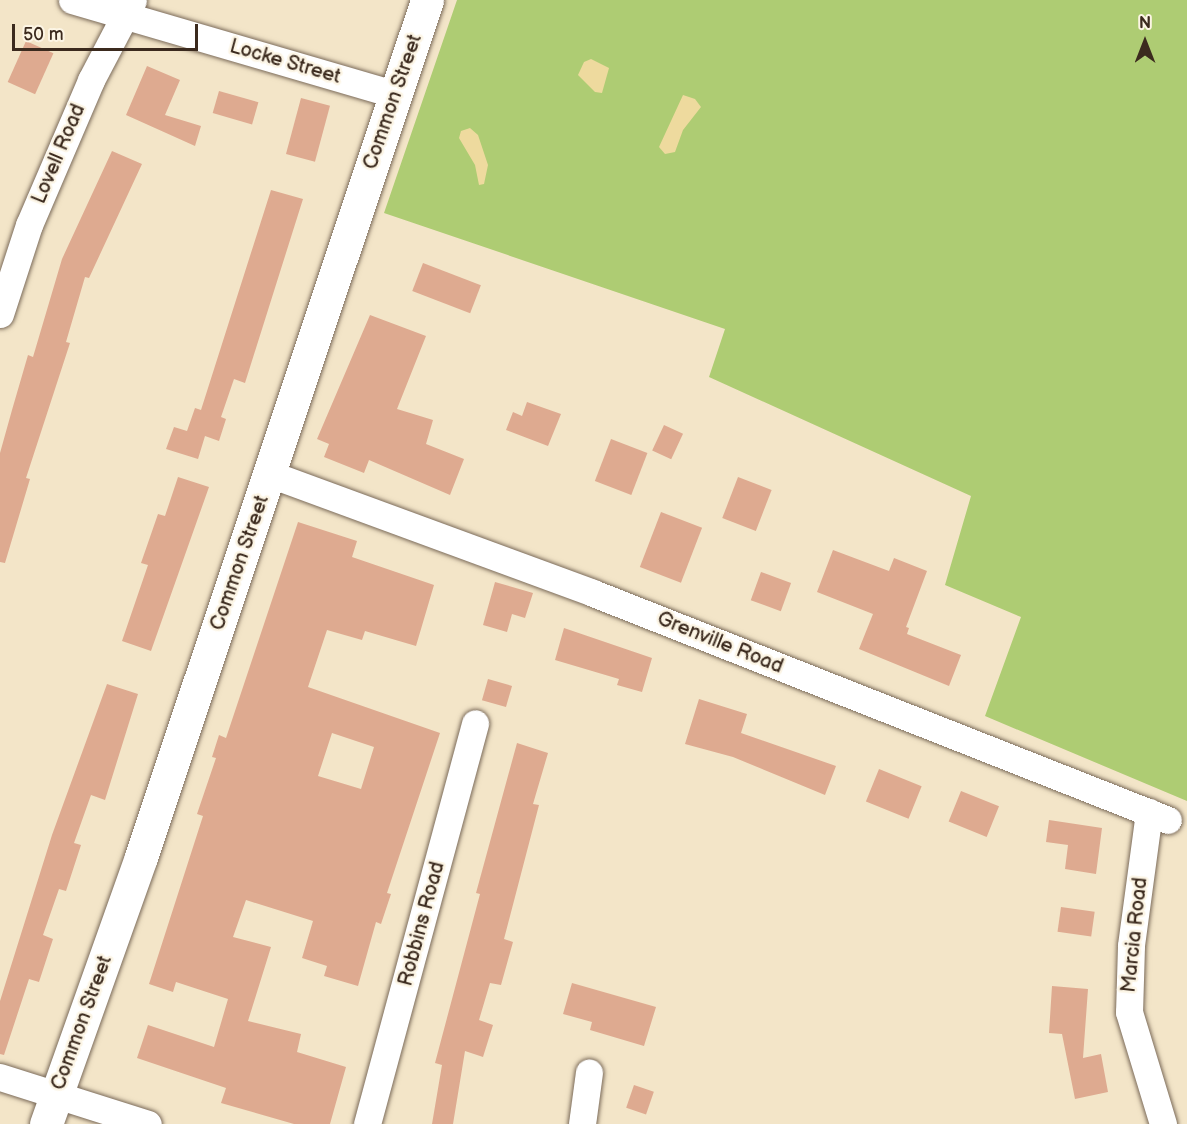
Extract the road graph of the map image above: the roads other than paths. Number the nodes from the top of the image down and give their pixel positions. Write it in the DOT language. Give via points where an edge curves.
graph roads {
  1 [pos="72,0"];
  2 [pos="428,0"];
  3 [pos="129,8"];
  4 [pos="394,94"];
  5 [pos="0,314"];
  6 [pos="270,474"];
  7 [pos="475,723"];
  8 [pos="1159,816"];
  9 [pos="589,1072"];
  10 [pos="0,1077"];
  11 [pos="51,1109"];
  12 [pos="148,1124"];
  13 [pos="367,1124"];
  14 [pos="582,1124"];
  15 [pos="1163,1124"];
  1 -- 3 [label="street, Locke Street"];
  2 -- 4 [label="main road, Common Street"];
  3 -- 4 [label="street, Locke Street"];
  3 -- 5 [label="street, Lovell Road" via="91,80 33,215"];
  4 -- 6 [label="main road, Common Street"];
  6 -- 8 [label="street, Grenville Road" via="593,593"];
  6 -- 11 [label="main road, Common Street"];
  7 -- 13 [label="street, Robbins Road"];
  8 -- 15 [label="street, Marcia Road" via="1131,946 1129,1012"];
  9 -- 14 [label="street"];
  10 -- 11 [label="street"];
  11 -- 12 [label="street"];
}
